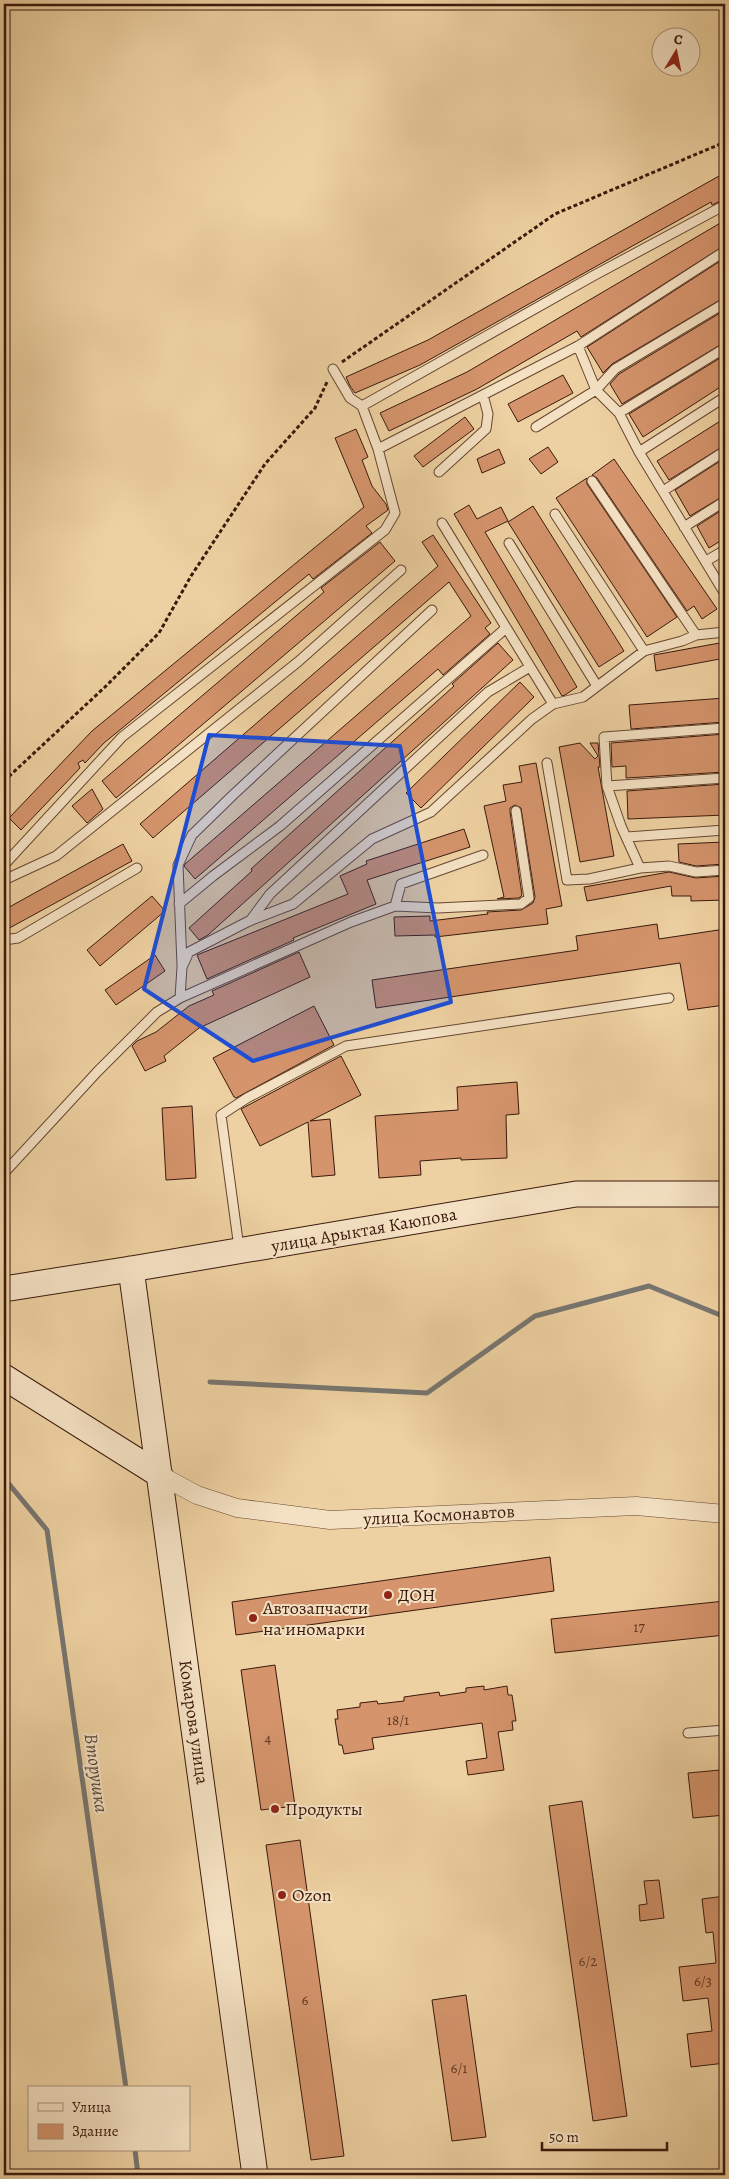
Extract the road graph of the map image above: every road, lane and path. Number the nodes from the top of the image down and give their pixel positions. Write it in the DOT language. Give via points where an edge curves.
graph roads {
  1 [pos="725,142"];
  2 [pos="725,205"];
  3 [pos="725,252"];
  4 [pos="725,303"];
  5 [pos="578,346"];
  6 [pos="725,348"];
  7 [pos="333,369"];
  8 [pos="596,390"];
  9 [pos="483,395"];
  10 [pos="725,397"];
  11 [pos="362,406"];
  12 [pos="619,413"];
  13 [pos="536,427"];
  14 [pos="378,449"];
  15 [pos="725,451"];
  16 [pos="639,452"];
  17 [pos="439,472"];
  18 [pos="592,481"];
  19 [pos="663,491"];
  20 [pos="725,501"];
  21 [pos="556,514"];
  22 [pos="442,523"];
  23 [pos="684,527"];
  24 [pos="509,543"];
  25 [pos="725,550"];
  26 [pos="706,561"];
  27 [pos="400,570"];
  28 [pos="725,594"];
  29 [pos="432,610"];
  30 [pos="506,628"];
  31 [pos="725,632"];
  32 [pos="696,635"];
  33 [pos="644,651"];
  34 [pos="530,667"];
  35 [pos="597,686"];
  36 [pos="553,704"];
  37 [pos="725,728"];
  38 [pos="547,763"];
  39 [pos="725,778"];
  40 [pos="4,781"];
  41 [pos="608,786"];
  42 [pos="516,811"];
  43 [pos="725,830"];
  44 [pos="627,837"];
  45 [pos="483,855"];
  46 [pos="4,865"];
  47 [pos="137,868"];
  48 [pos="640,868"];
  49 [pos="725,870"];
  50 [pos="4,880"];
  51 [pos="180,904"];
  52 [pos="395,906"];
  53 [pos="249,921"];
  54 [pos="4,940"];
  55 [pos="182,967"];
  56 [pos="180,998"];
  57 [pos="669,998"];
  58 [pos="4,1173"];
  59 [pos="725,1194"];
  60 [pos="240,1251"];
  61 [pos="131,1269"];
  62 [pos="4,1289"];
  63 [pos="4,1377"];
  64 [pos="160,1475"];
  65 [pos="725,1514"];
  66 [pos="725,1730"];
  67 [pos="688,1733"];
  68 [pos="255,2175"];
  1 -- 7 [label="path" via="555,214"];
  2 -- 11 [label="lane"];
  3 -- 5 [label="lane"];
  4 -- 8 [label="lane" via="614,369"];
  5 -- 8 [label="lane"];
  5 -- 9 [label="lane"];
  6 -- 12 [label="lane"];
  7 -- 11 [label="lane" via="350,398"];
  7 -- 40 [label="path" via="314,408 265,464 191,576 159,633"];
  8 -- 12 [label="lane"];
  8 -- 13 [label="lane"];
  9 -- 14 [label="lane"];
  9 -- 17 [label="lane" via="488,414 486,429"];
  10 -- 16 [label="lane"];
  11 -- 14 [label="lane"];
  12 -- 16 [label="lane"];
  14 -- 46 [label="lane" via="395,513 385,530 122,737"];
  15 -- 19 [label="lane"];
  16 -- 19 [label="lane"];
  18 -- 32 [label="lane"];
  19 -- 23 [label="lane"];
  20 -- 23 [label="lane"];
  21 -- 33 [label="lane"];
  22 -- 30 [label="lane"];
  23 -- 26 [label="lane"];
  24 -- 35 [label="lane"];
  25 -- 26 [label="lane"];
  26 -- 28 [label="lane"];
  27 -- 50 [label="lane" via="299,661 56,856"];
  29 -- 51 [label="lane" via="192,835 178,865"];
  30 -- 34 [label="lane"];
  30 -- 51 [label="lane" via="280,826"];
  31 -- 32 [label="lane"];
  32 -- 33 [label="lane"];
  33 -- 35 [label="lane"];
  34 -- 36 [label="lane"];
  34 -- 53 [label="lane" via="488,692 270,894"];
  35 -- 36 [label="lane" via="582,697"];
  36 -- 53 [label="lane" via="532,719 431,812 372,839 293,904"];
  37 -- 41 [label="lane" via="604,737"];
  38 -- 48 [label="lane" via="567,880 589,879"];
  39 -- 41 [label="lane"];
  41 -- 44 [label="lane"];
  42 -- 52 [label="lane" via="529,898 521,904 438,908"];
  43 -- 44 [label="lane"];
  44 -- 48 [label="lane"];
  45 -- 52 [label="lane" via="401,884"];
  47 -- 54 [label="lane" via="18,938"];
  48 -- 49 [label="lane" via="669,866 696,872"];
  51 -- 55 [label="lane"];
  52 -- 56 [label="lane" via="351,922"];
  53 -- 55 [label="lane" via="189,952"];
  55 -- 56 [label="lane"];
  56 -- 58 [label="lane" via="157,1012"];
  57 -- 60 [label="lane" via="346,1046 247,1098 221,1115"];
  59 -- 60 [label="street, улица Арыктая Каюпова" via="576,1194"];
  60 -- 61 [label="street, улица Арыктая Каюпова"];
  61 -- 62 [label="street, улица Арыктая Каюпова"];
  61 -- 64 [label="street, Комарова улица"];
  63 -- 64 [label="street"];
  64 -- 65 [label="street, улица Космонавтов" via="197,1495 237,1508 330,1520 636,1506"];
  64 -- 68 [label="street, Комарова улица"];
  66 -- 67 [label="lane"];
}
